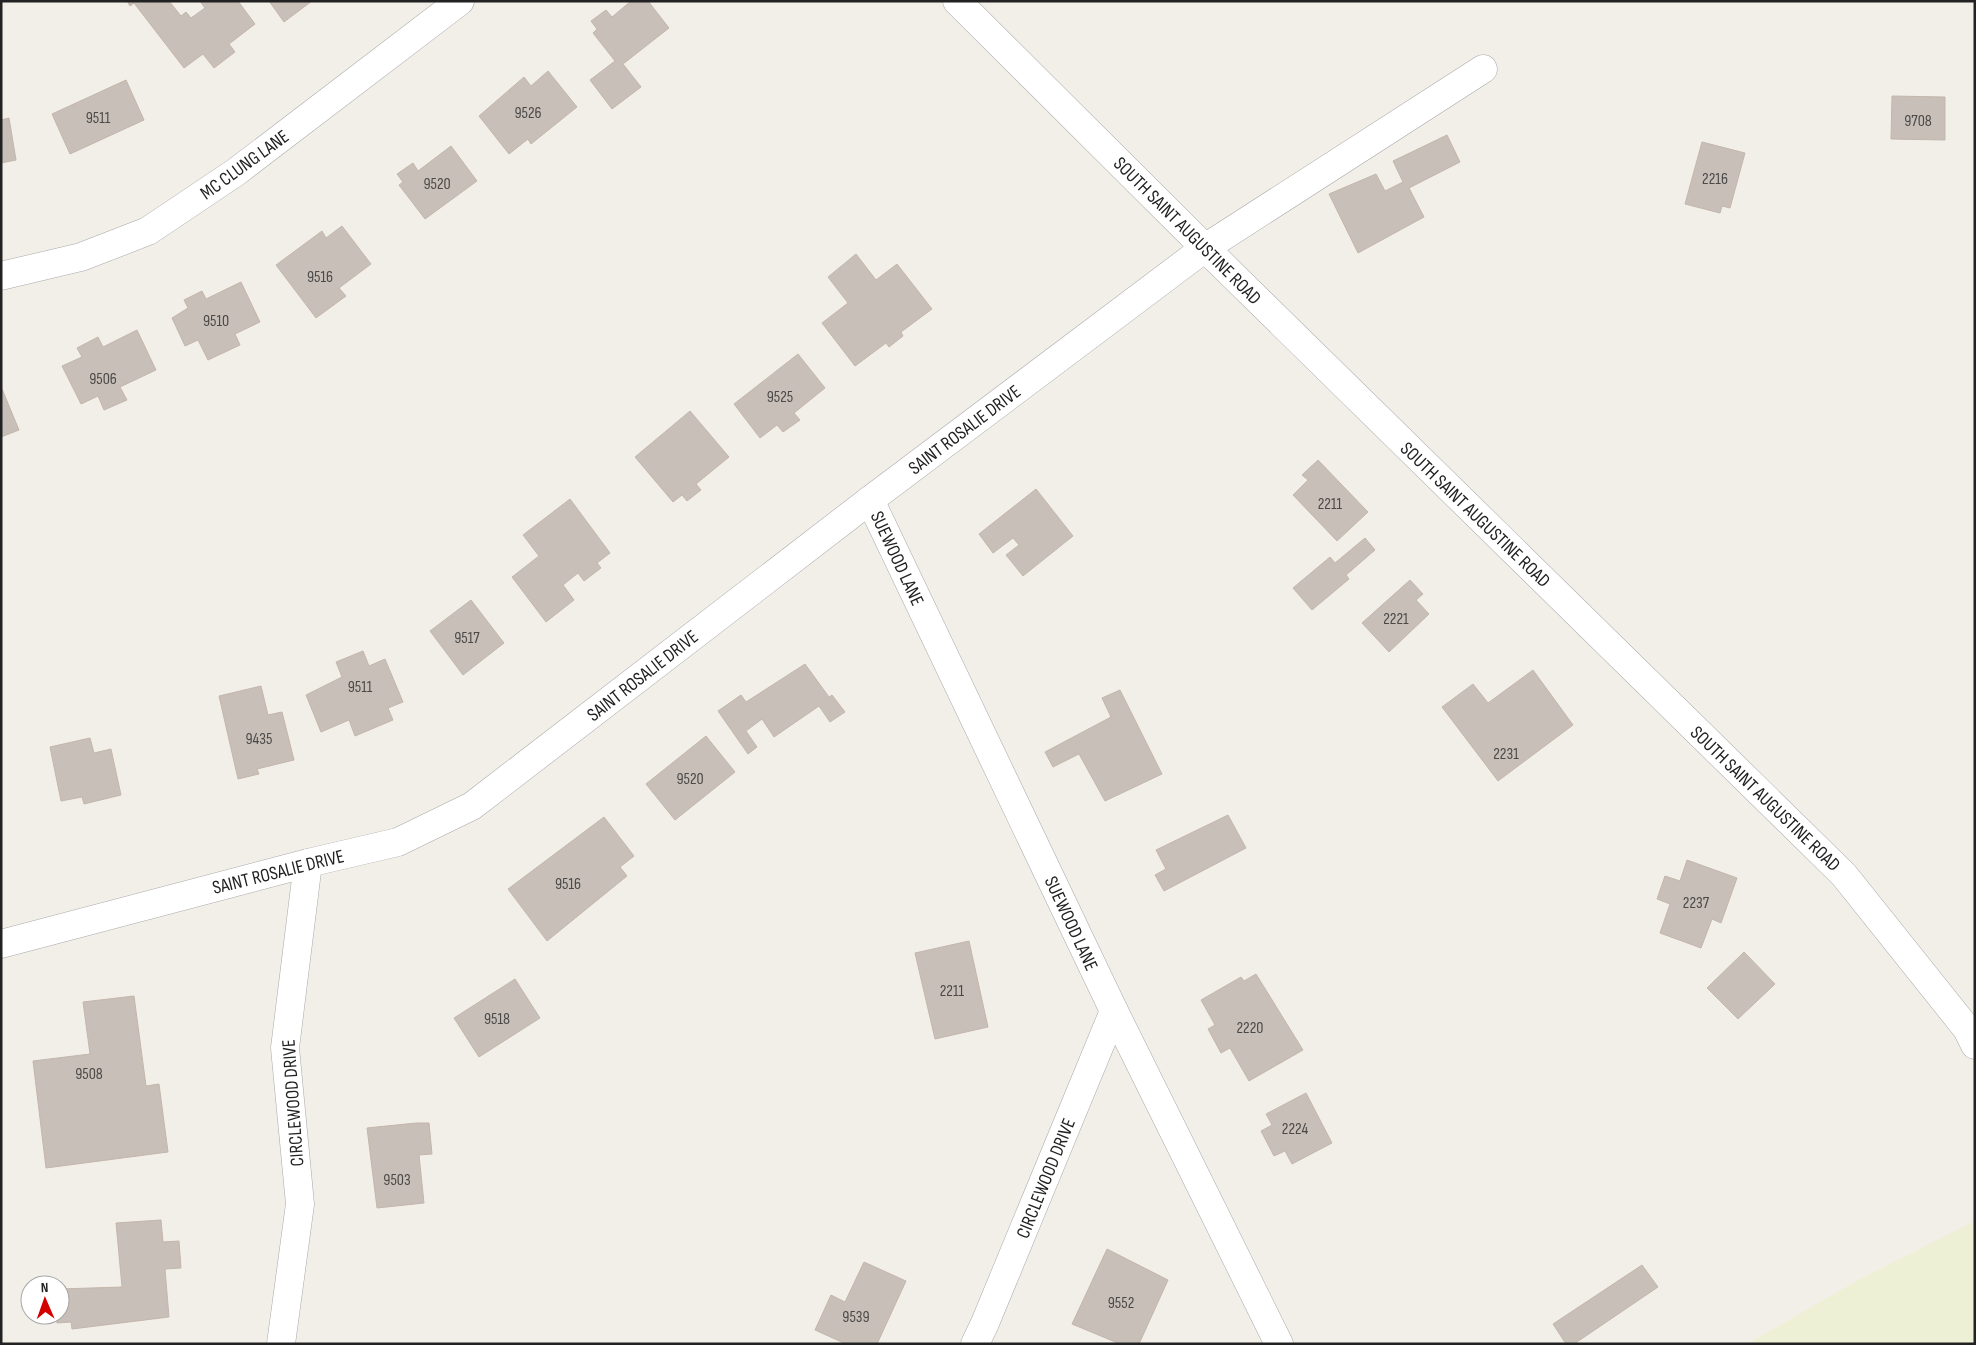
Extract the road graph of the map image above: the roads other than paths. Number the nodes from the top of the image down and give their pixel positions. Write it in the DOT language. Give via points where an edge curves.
graph roads {
  1 [pos="460,1"];
  2 [pos="957,1"];
  3 [pos="1483,69"];
  4 [pos="1205,248"];
  5 [pos="1,276"];
  6 [pos="870,500"];
  7 [pos="308,862"];
  8 [pos="1,944"];
  9 [pos="1114,1011"];
  10 [pos="1975,1045"];
  11 [pos="281,1344"];
  12 [pos="975,1344"];
  13 [pos="1279,1344"];
  1 -- 5 [label="street, MC CLUNG LANE" via="236,172 148,231 81,257"];
  2 -- 4 [label="street, SOUTH SAINT AUGUSTINE ROAD"];
  3 -- 4 [label="street, SAINT ROSALIE DRIVE"];
  4 -- 6 [label="street, SAINT ROSALIE DRIVE"];
  4 -- 10 [label="street, SOUTH SAINT AUGUSTINE ROAD" via="1844,875 1967,1029"];
  6 -- 7 [label="street, SAINT ROSALIE DRIVE" via="472,806 398,842"];
  6 -- 9 [label="street, SUEWOOD LANE"];
  7 -- 8 [label="street, SAINT ROSALIE DRIVE"];
  7 -- 11 [label="street, CIRCLEWOOD DRIVE" via="284,1048 300,1204"];
  9 -- 12 [label="street, CIRCLEWOOD DRIVE"];
  9 -- 13 [label="street, SUEWOOD LANE"];
}
